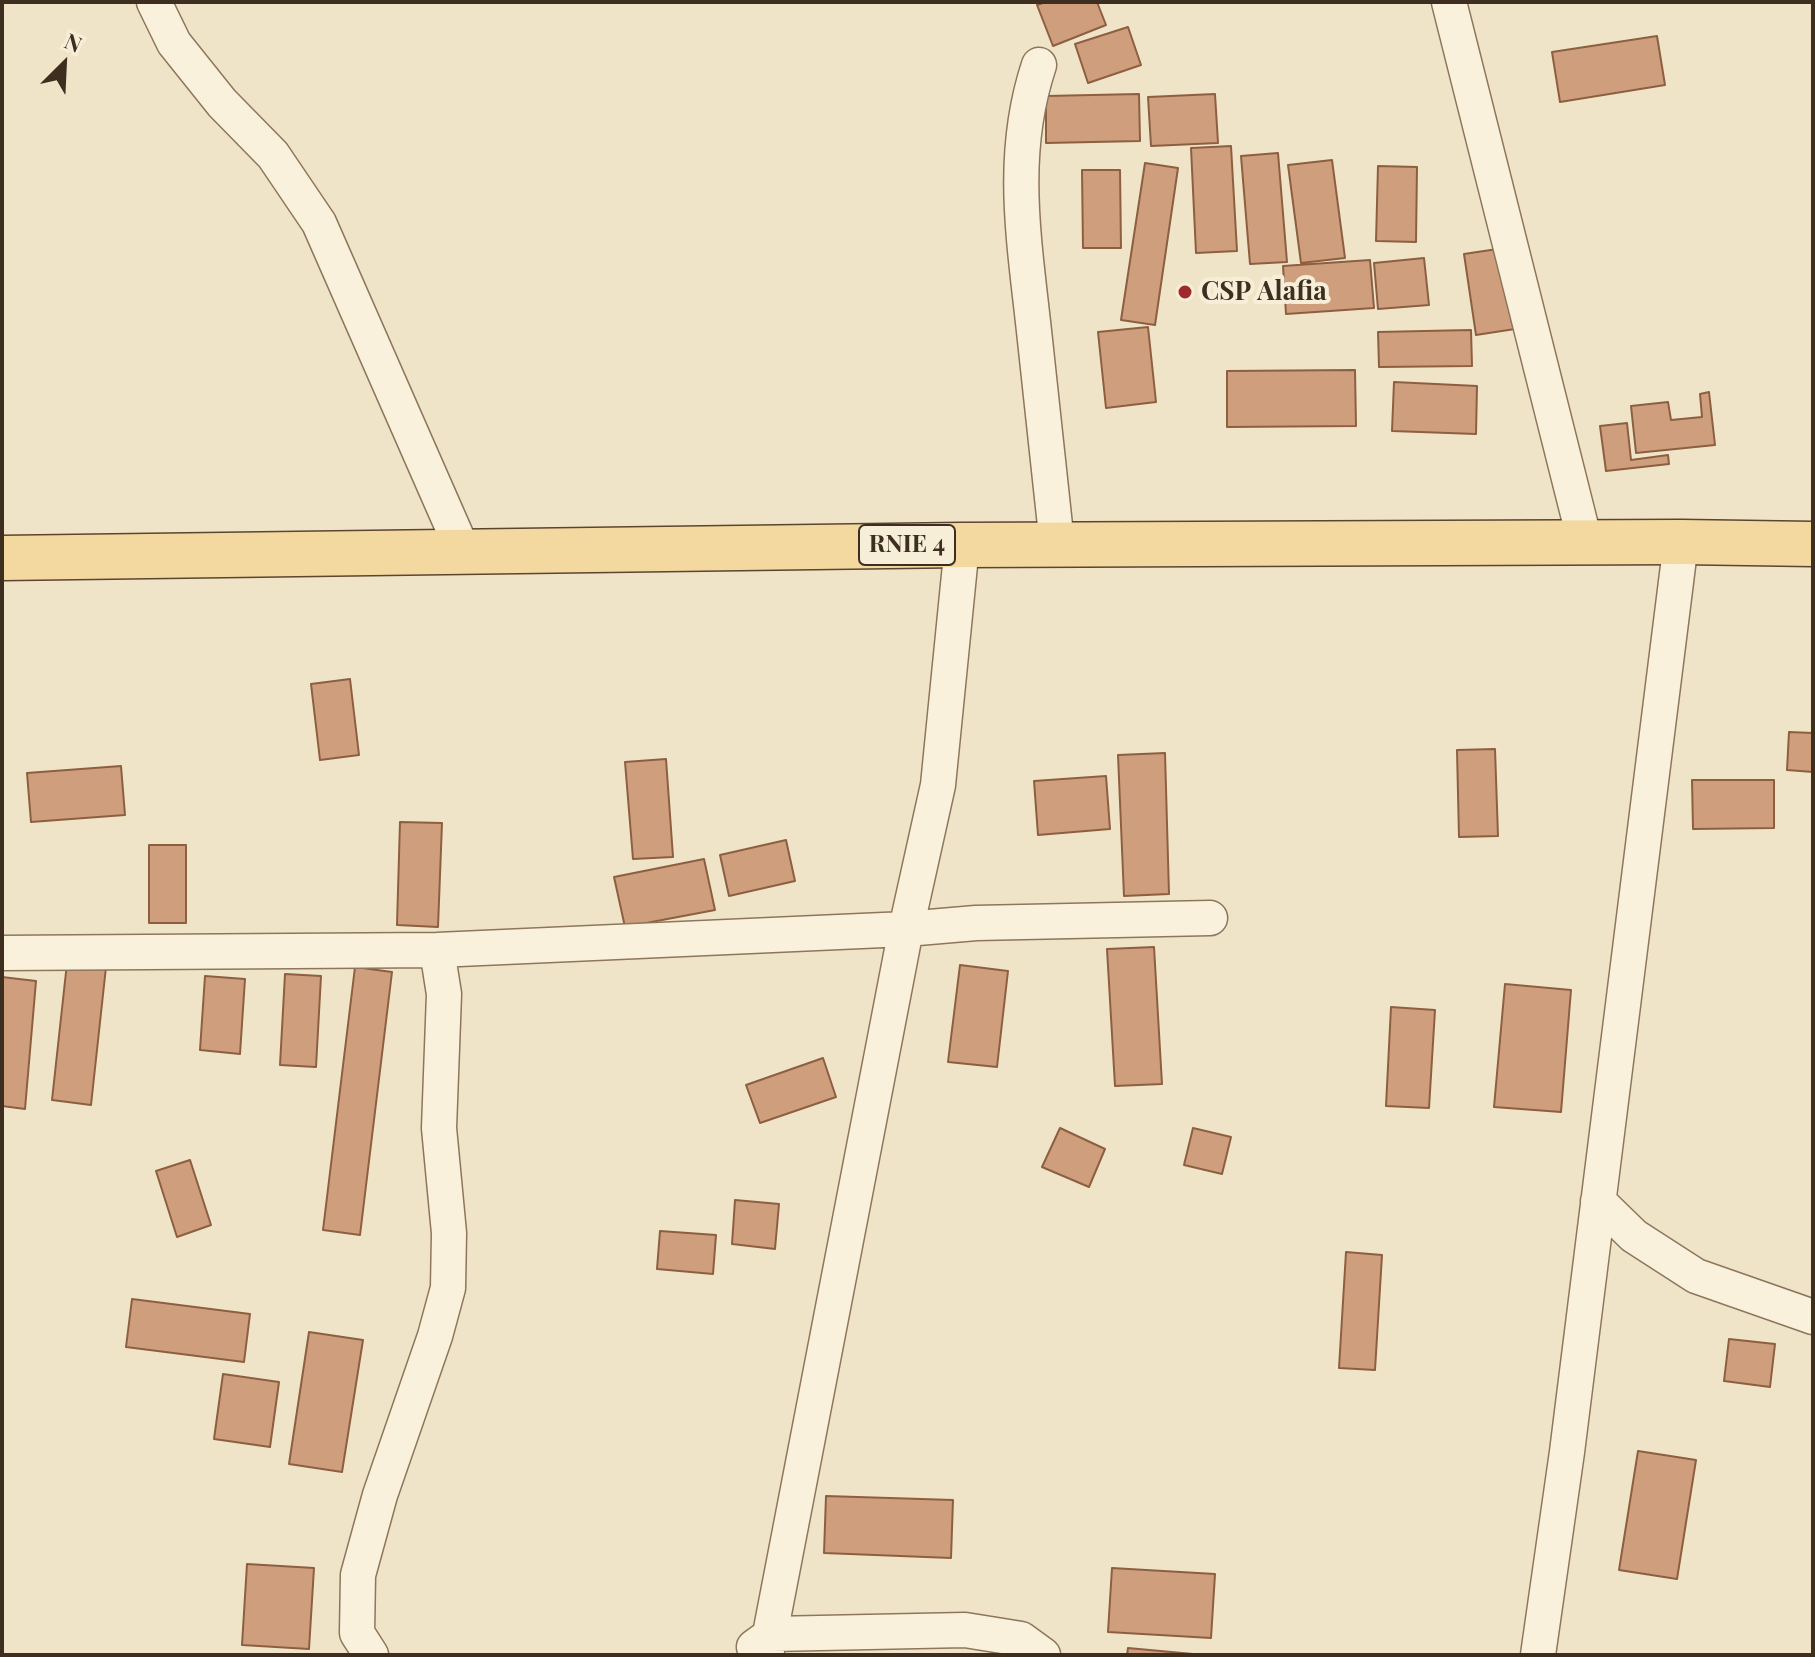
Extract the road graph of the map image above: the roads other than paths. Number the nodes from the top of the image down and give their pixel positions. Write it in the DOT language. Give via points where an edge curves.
graph roads {
  1 [pos="154,2"];
  2 [pos="1449,2"];
  3 [pos="1039,65"];
  4 [pos="1585,542"];
  5 [pos="1681,542"];
  6 [pos="1057,544"];
  7 [pos="1813,544"];
  8 [pos="962,545"];
  9 [pos="463,551"];
  10 [pos="2,558"];
  11 [pos="1210,918"];
  12 [pos="906,929"];
  13 [pos="437,950"];
  14 [pos="2,953"];
  15 [pos="1598,1201"];
  16 [pos="1813,1317"];
  17 [pos="769,1644"];
  18 [pos="371,1655"];
  19 [pos="744,1655"];
  20 [pos="1043,1655"];
  21 [pos="1538,1655"];
  1 -- 9 [label="street" via="174,43 273,155 319,223"];
  2 -- 4 [label="street"];
  3 -- 6 [label="street" via="1027,100 1021,149 1023,231"];
  4 -- 5 [label="main road, RNIE 4"];
  4 -- 6 [label="main road, RNIE 4"];
  5 -- 7 [label="main road, RNIE 4"];
  5 -- 15 [label="street"];
  6 -- 8 [label="main road, RNIE 4"];
  8 -- 9 [label="main road, RNIE 4"];
  8 -- 12 [label="street" via="938,785"];
  9 -- 10 [label="main road, RNIE 4"];
  11 -- 12 [label="street"];
  12 -- 13 [label="street"];
  12 -- 17 [label="street"];
  13 -- 14 [label="street"];
  13 -- 18 [label="street" via="444,994 439,1128 449,1233 448,1288 358,1575 357,1633"];
  15 -- 16 [label="street" via="1634,1236 1696,1276"];
  15 -- 21 [label="street"];
  17 -- 19 [label="street"];
  17 -- 20 [label="street" via="965,1630 1021,1639"];
}
